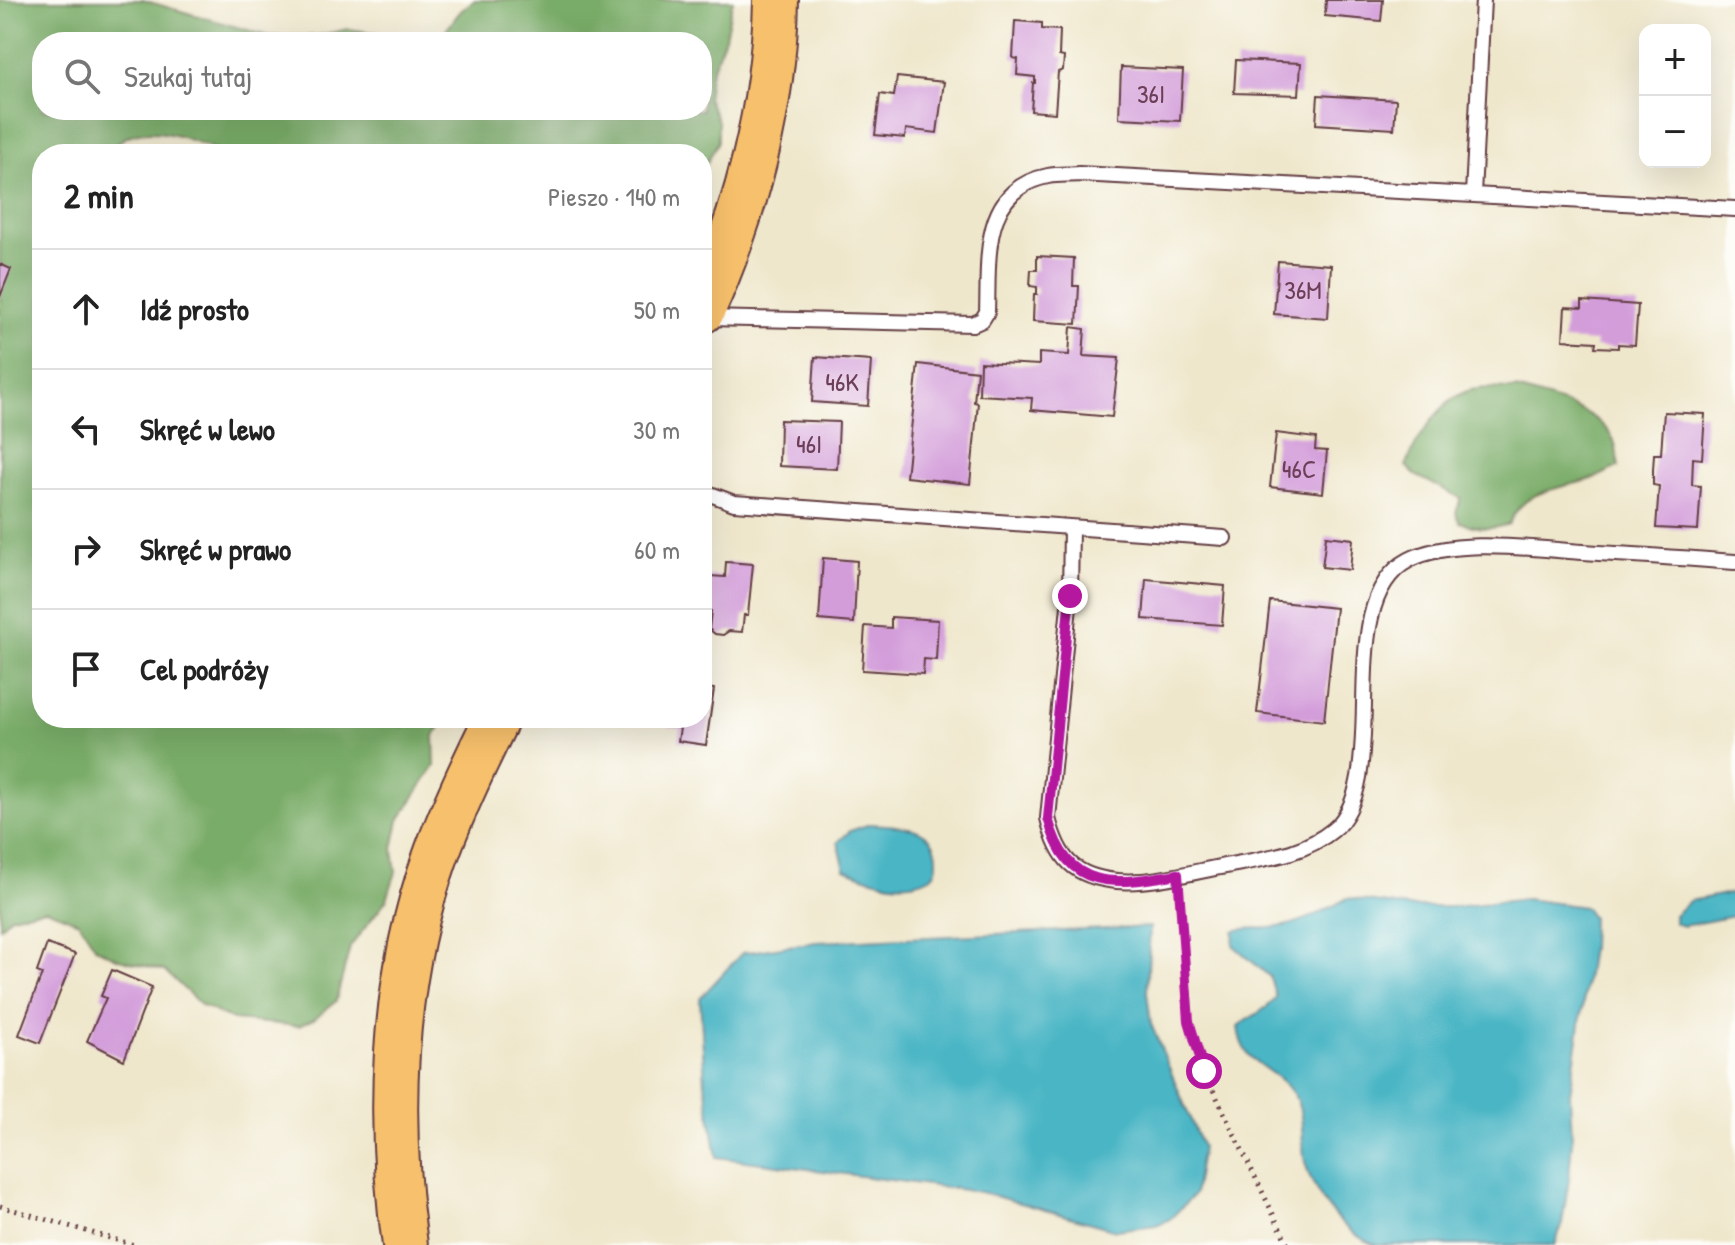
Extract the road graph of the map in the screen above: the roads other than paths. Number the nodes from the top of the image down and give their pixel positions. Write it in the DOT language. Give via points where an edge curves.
graph roads {
  1 [pos="776,0"];
  2 [pos="1483,0"];
  3 [pos="1473,194"];
  4 [pos="1735,209"];
  5 [pos="712,284"];
  6 [pos="712,318"];
  7 [pos="712,495"];
  8 [pos="1071,528"];
  9 [pos="1224,538"];
  10 [pos="1735,562"];
  11 [pos="492,728"];
  12 [pos="405,1245"];
  1 -- 5 [label="main road" via="764,118 741,207"];
  2 -- 3 [label="lane"];
  3 -- 4 [label="lane"];
  3 -- 6 [label="lane" via="1048,175 1027,183 1000,208 992,231 987,312 973,324"];
  7 -- 8 [label="lane" via="734,503"];
  8 -- 9 [label="lane"];
  8 -- 10 [label="lane" via="1070,596 1048,818 1054,842 1079,871 1096,879 1131,882 1301,850 1335,829 1350,810 1359,779 1369,627 1378,597 1408,561 1436,550 1500,547"];
  11 -- 12 [label="main road" via="448,821 408,956 396,1055"];
}
